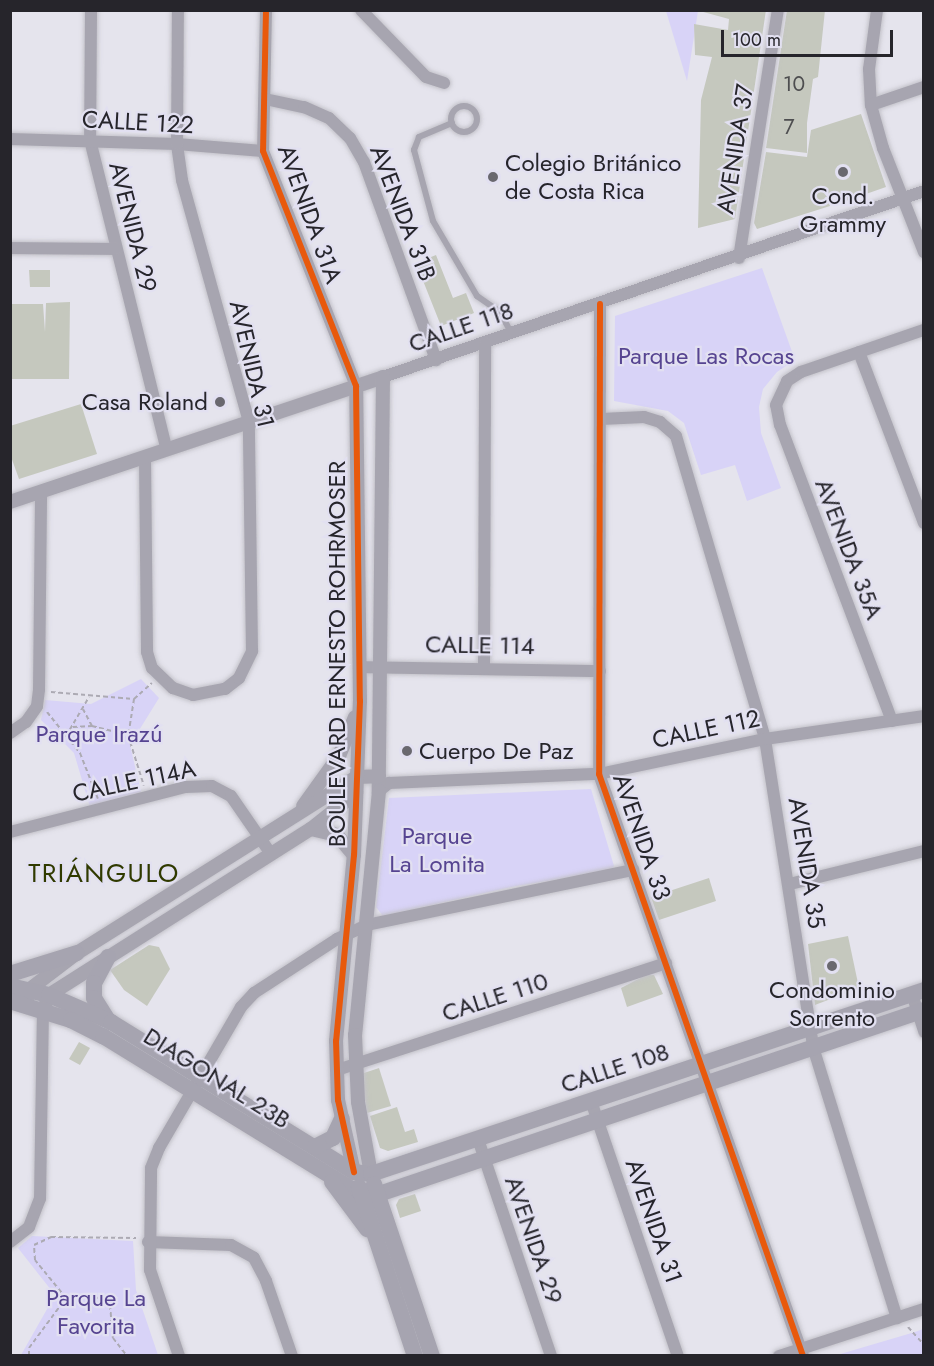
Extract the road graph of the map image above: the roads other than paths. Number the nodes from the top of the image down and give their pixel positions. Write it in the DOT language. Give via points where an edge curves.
graph roads {
  1 [pos="91,10"];
  2 [pos="178,10"];
  3 [pos="266,10"];
  4 [pos="361,10"];
  5 [pos="778,10"];
  6 [pos="877,10"];
  7 [pos="444,83"];
  8 [pos="924,87"];
  9 [pos="265,99"];
  10 [pos="871,105"];
  11 [pos="452,123"];
  12 [pos="10,139"];
  13 [pos="90,140"];
  14 [pos="177,144"];
  15 [pos="263,151"];
  16 [pos="924,191"];
  17 [pos="902,198"];
  18 [pos="10,249"];
  19 [pos="116,249"];
  20 [pos="924,252"];
  21 [pos="739,258"];
  22 [pos="600,304"];
  23 [pos="924,330"];
  24 [pos="512,334"];
  25 [pos="485,343"];
  26 [pos="859,352"];
  27 [pos="436,360"];
  28 [pos="383,377"];
  29 [pos="356,386"];
  30 [pos="601,419"];
  31 [pos="249,422"];
  32 [pos="167,450"];
  33 [pos="145,457"];
  34 [pos="41,493"];
  35 [pos="10,502"];
  36 [pos="924,523"];
  37 [pos="359,667"];
  38 [pos="379,668"];
  39 [pos="484,669"];
  40 [pos="600,671"];
  41 [pos="360,701"];
  42 [pos="924,716"];
  43 [pos="892,721"];
  44 [pos="10,733"];
  45 [pos="765,739"];
  46 [pos="599,774"];
  47 [pos="356,777"];
  48 [pos="382,783"];
  49 [pos="356,793"];
  50 [pos="285,824"];
  51 [pos="311,829"];
  52 [pos="10,832"];
  53 [pos="261,839"];
  54 [pos="924,851"];
  55 [pos="271,854"];
  56 [pos="354,855"];
  57 [pos="633,870"];
  58 [pos="789,884"];
  59 [pos="367,925"];
  60 [pos="347,935"];
  61 [pos="77,953"];
  62 [pos="108,957"];
  63 [pos="666,963"];
  64 [pos="10,974"];
  65 [pos="10,986"];
  66 [pos="918,992"];
  67 [pos="22,998"];
  68 [pos="46,1003"];
  69 [pos="920,1011"];
  70 [pos="111,1022"];
  71 [pos="811,1027"];
  72 [pos="924,1032"];
  73 [pos="813,1047"];
  74 [pos="702,1064"];
  75 [pos="355,1065"];
  76 [pos="336,1070"];
  77 [pos="200,1076"];
  78 [pos="708,1082"];
  79 [pos="191,1092"];
  80 [pos="591,1101"];
  81 [pos="342,1119"];
  82 [pos="597,1120"];
  83 [pos="478,1139"];
  84 [pos="315,1147"];
  85 [pos="485,1158"];
  86 [pos="324,1172"];
  87 [pos="354,1172"];
  88 [pos="371,1174"];
  89 [pos="369,1195"];
  90 [pos="10,1242"];
  91 [pos="148,1242"];
  92 [pos="378,1246"];
  93 [pos="924,1309"];
  94 [pos="897,1318"];
  95 [pos="802,1352"];
  96 [pos="179,1356"];
  97 [pos="292,1356"];
  98 [pos="415,1356"];
  99 [pos="432,1356"];
  100 [pos="551,1356"];
  101 [pos="678,1356"];
  102 [pos="779,1356"];
  1 -- 13 [label="street, AVENIDA 29"];
  2 -- 14 [label="street, AVENIDA 31"];
  3 -- 9 [label="street, AVENIDA 31A"];
  4 -- 7 [label="street" via="426,76"];
  5 -- 21 [label="street, AVENIDA 37"];
  6 -- 10 [label="street" via="869,69"];
  8 -- 10 [label="street"];
  9 -- 15 [label="street, AVENIDA 31A"];
  9 -- 27 [label="street, AVENIDA 31B" via="304,107 329,118 350,138 364,162"];
  10 -- 17 [label="street"];
  11 -- 11 [label="lane" via="467,132 474,127 476,118 472,109 458,107 452,114"];
  11 -- 24 [label="lane" via="419,137 415,146 433,221 477,296 500,312"];
  12 -- 13 [label="street, CALLE 122"];
  13 -- 14 [label="street, CALLE 122"];
  13 -- 19 [label="street, AVENIDA 29"];
  14 -- 15 [label="street, CALLE 122"];
  14 -- 31 [label="street, AVENIDA 31" via="182,180"];
  15 -- 29 [label="street, AVENIDA 31A"];
  16 -- 17 [label="street, CALLE 118"];
  17 -- 20 [label="street"];
  17 -- 21 [label="street, CALLE 118"];
  18 -- 19 [label="street"];
  19 -- 32 [label="street, AVENIDA 29"];
  21 -- 22 [label="street, CALLE 118"];
  22 -- 24 [label="street, CALLE 118"];
  22 -- 30 [label="street, AVENIDA 33"];
  23 -- 26 [label="street"];
  24 -- 25 [label="street, CALLE 118"];
  25 -- 27 [label="street, CALLE 118"];
  25 -- 39 [label="street"];
  26 -- 36 [label="street"];
  26 -- 43 [label="street, AVENIDA 35A" via="801,372 779,392 776,405 780,425"];
  27 -- 28 [label="street, CALLE 118"];
  28 -- 29 [label="street, CALLE 118"];
  28 -- 38 [label="street, BOULEVARD ERNESTO ROHRMOSER"];
  29 -- 31 [label="street, CALLE 118"];
  29 -- 37 [label="street, BOULEVARD ERNESTO ROHRMOSER"];
  30 -- 40 [label="street, AVENIDA 33"];
  30 -- 45 [label="street, AVENIDA 35" via="644,417 660,422 676,436"];
  31 -- 32 [label="street, CALLE 118"];
  31 -- 33 [label="street, AVENIDA 31" via="252,651 238,678 225,689 192,695 173,688 159,676 147,652"];
  32 -- 33 [label="street, CALLE 118"];
  33 -- 34 [label="street, CALLE 118"];
  34 -- 35 [label="street, CALLE 118"];
  34 -- 44 [label="street" via="37,706 26,722"];
  37 -- 38 [label="street, CALLE 114"];
  37 -- 41 [label="street, BOULEVARD ERNESTO ROHRMOSER"];
  38 -- 39 [label="street, CALLE 114"];
  38 -- 48 [label="street, BOULEVARD ERNESTO ROHRMOSER"];
  39 -- 40 [label="street, CALLE 114"];
  40 -- 46 [label="street, AVENIDA 33"];
  41 -- 47 [label="street, BOULEVARD ERNESTO ROHRMOSER"];
  41 -- 50 [label="street" via="339,756 318,788"];
  42 -- 43 [label="street, CALLE 112"];
  43 -- 45 [label="street, CALLE 112"];
  45 -- 46 [label="street, CALLE 112"];
  45 -- 58 [label="street, AVENIDA 35"];
  46 -- 48 [label="street, CALLE 112"];
  46 -- 57 [label="street, AVENIDA 33"];
  47 -- 48 [label="street, CALLE 112"];
  47 -- 49 [label="street, BOULEVARD ERNESTO ROHRMOSER"];
  47 -- 50 [label="street"];
  48 -- 49 [label="street, CALLE 112"];
  48 -- 59 [label="street, BOULEVARD ERNESTO ROHRMOSER"];
  49 -- 51 [label="street"];
  49 -- 56 [label="street, BOULEVARD ERNESTO ROHRMOSER"];
  50 -- 53 [label="street"];
  51 -- 55 [label="street"];
  51 -- 56 [label="street" via="337,835"];
  52 -- 53 [label="street, CALLE 114A" via="185,787 212,786 231,796"];
  53 -- 55 [label="street, CALLE 114A"];
  53 -- 61 [label="street"];
  54 -- 58 [label="street"];
  55 -- 62 [label="street"];
  56 -- 60 [label="street, BOULEVARD ERNESTO ROHRMOSER"];
  57 -- 59 [label="street"];
  57 -- 63 [label="street, AVENIDA 33"];
  58 -- 71 [label="street, AVENIDA 35"];
  59 -- 60 [label="street"];
  59 -- 75 [label="street, BOULEVARD ERNESTO ROHRMOSER"];
  60 -- 76 [label="street, BOULEVARD ERNESTO ROHRMOSER"];
  60 -- 77 [label="street" via="255,993 241,1007"];
  61 -- 64 [label="main road"];
  61 -- 67 [label="street"];
  62 -- 68 [label="street"];
  62 -- 70 [label="main road" via="94,983 94,998 100,1012"];
  63 -- 74 [label="street, AVENIDA 33"];
  63 -- 75 [label="street, CALLE 110"];
  65 -- 67 [label="main road"];
  66 -- 69 [label="street"];
  66 -- 71 [label="main road, CALLE 108"];
  67 -- 68 [label="main road"];
  68 -- 70 [label="main road, DIAGONAL 23B"];
  68 -- 79 [label="main road, DIAGONAL 23B"];
  68 -- 90 [label="street" via="40,1199 29,1227"];
  69 -- 72 [label="street"];
  69 -- 73 [label="main road, CALLE 108"];
  70 -- 77 [label="main road, DIAGONAL 23B"];
  71 -- 73 [label="street, AVENIDA 35"];
  71 -- 74 [label="main road, CALLE 108"];
  73 -- 78 [label="main road, CALLE 108"];
  73 -- 94 [label="street, AVENIDA 35"];
  74 -- 78 [label="street, AVENIDA 33"];
  74 -- 80 [label="main road, CALLE 108"];
  75 -- 76 [label="street, CALLE 110"];
  75 -- 88 [label="street, BOULEVARD ERNESTO ROHRMOSER" via="362,1134"];
  76 -- 81 [label="street, BOULEVARD ERNESTO ROHRMOSER"];
  77 -- 79 [label="street"];
  77 -- 84 [label="main road, DIAGONAL 23B"];
  78 -- 82 [label="main road, CALLE 108"];
  78 -- 95 [label="street, AVENIDA 33"];
  79 -- 86 [label="main road, DIAGONAL 23B"];
  79 -- 91 [label="street" via="151,1168"];
  80 -- 82 [label="street, AVENIDA 31"];
  80 -- 83 [label="main road, CALLE 108"];
  81 -- 84 [label="main road" via="333,1138"];
  81 -- 87 [label="street, BOULEVARD ERNESTO ROHRMOSER"];
  82 -- 85 [label="main road, CALLE 108"];
  82 -- 101 [label="street, AVENIDA 31"];
  83 -- 85 [label="street, AVENIDA 29"];
  83 -- 88 [label="main road, CALLE 108"];
  84 -- 87 [label="main road, DIAGONAL 23B"];
  85 -- 89 [label="main road, CALLE 108"];
  85 -- 100 [label="street, AVENIDA 29"];
  86 -- 89 [label="main road, DIAGONAL 23B"];
  86 -- 92 [label="main road"];
  87 -- 88 [label="main road, CALLE 108"];
  87 -- 89 [label="main road, BOULEVARD ERNESTO ROHRMOSER"];
  88 -- 89 [label="main road, BOULEVARD ERNESTO ROHRMOSER"];
  89 -- 92 [label="main road, BOULEVARD ERNESTO ROHRMOSER"];
  89 -- 99 [label="main road, BOULEVARD ERNESTO ROHRMOSER"];
  91 -- 96 [label="street" via="150,1270"];
  91 -- 97 [label="street" via="231,1245 254,1258"];
  92 -- 98 [label="main road, BOULEVARD ERNESTO ROHRMOSER"];
  93 -- 94 [label="street"];
  94 -- 95 [label="street"];
  95 -- 102 [label="street"];
}
